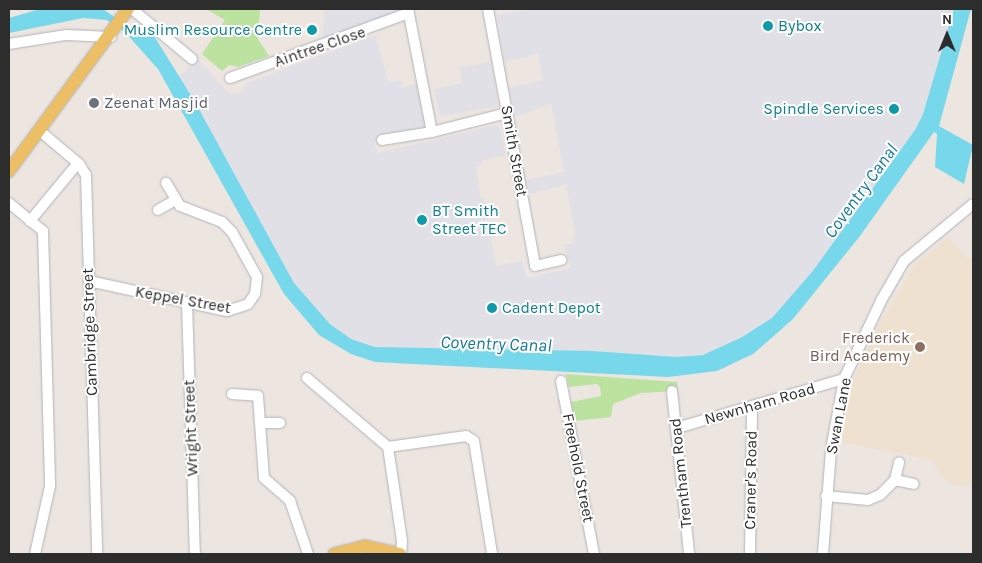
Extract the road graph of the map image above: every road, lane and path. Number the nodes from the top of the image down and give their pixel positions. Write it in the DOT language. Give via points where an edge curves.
graph roads {
  1 [pos="129,9"];
  2 [pos="488,9"];
  3 [pos="408,11"];
  4 [pos="112,35"];
  5 [pos="9,44"];
  6 [pos="192,59"];
  7 [pos="230,78"];
  8 [pos="507,113"];
  9 [pos="40,131"];
  10 [pos="432,132"];
  11 [pos="382,140"];
  12 [pos="78,163"];
  13 [pos="9,171"];
  14 [pos="166,183"];
  15 [pos="175,200"];
  16 [pos="9,203"];
  17 [pos="973,204"];
  18 [pos="158,210"];
  19 [pos="30,221"];
  20 [pos="562,260"];
  21 [pos="89,281"];
  22 [pos="186,302"];
  23 [pos="307,378"];
  24 [pos="844,379"];
  25 [pos="561,381"];
  26 [pos="672,391"];
  27 [pos="232,394"];
  28 [pos="752,406"];
  29 [pos="260,423"];
  30 [pos="280,423"];
  31 [pos="677,428"];
  32 [pos="388,447"];
  33 [pos="898,462"];
  34 [pos="896,480"];
  35 [pos="914,484"];
  36 [pos="826,496"];
  37 [pos="35,554"];
  38 [pos="97,554"];
  39 [pos="195,554"];
  40 [pos="308,554"];
  41 [pos="334,554"];
  42 [pos="400,554"];
  43 [pos="492,554"];
  44 [pos="594,554"];
  45 [pos="689,554"];
  46 [pos="750,554"];
  47 [pos="823,554"];
  1 -- 4 [label="main road"];
  1 -- 6 [label="street"];
  2 -- 8 [label="street, Smith Street"];
  3 -- 7 [label="street, Aintree Close"];
  3 -- 10 [label="street"];
  4 -- 5 [label="street" via="66,35"];
  4 -- 9 [label="main road"];
  8 -- 10 [label="street"];
  8 -- 20 [label="street, Smith Street" via="535,266"];
  9 -- 12 [label="street, Cambridge Street"];
  9 -- 13 [label="main road"];
  10 -- 11 [label="street"];
  12 -- 19 [label="street"];
  12 -- 21 [label="street, Cambridge Street" via="86,175"];
  14 -- 15 [label="street"];
  15 -- 18 [label="street"];
  15 -- 22 [label="street, Keppel Street" via="180,206 227,225 257,277 255,294 238,310 227,311"];
  16 -- 19 [label="street"];
  17 -- 24 [label="street, Swan Lane" via="904,261"];
  19 -- 37 [label="street" via="43,231 50,468 48,500"];
  21 -- 22 [label="street, Keppel Street"];
  21 -- 38 [label="street, Cambridge Street"];
  22 -- 39 [label="street, Wright Street"];
  23 -- 32 [label="street"];
  24 -- 28 [label="street, Newnham Road"];
  24 -- 36 [label="street, Swan Lane"];
  25 -- 44 [label="street, Freehold Street"];
  26 -- 31 [label="street, Trentham Road"];
  27 -- 29 [label="street" via="258,396"];
  28 -- 31 [label="street, Newnham Road"];
  28 -- 46 [label="street, Craner's Road"];
  29 -- 30 [label="street"];
  29 -- 40 [label="street" via="264,478 290,501"];
  31 -- 45 [label="street, Trentham Road"];
  32 -- 42 [label="street" via="402,542"];
  32 -- 43 [label="street" via="466,436 474,441"];
  33 -- 34 [label="street"];
  34 -- 35 [label="street"];
  34 -- 36 [label="street" via="888,489 868,500"];
  36 -- 47 [label="street, Swan Lane"];
  41 -- 42 [label="main road" via="365,546"];
}
